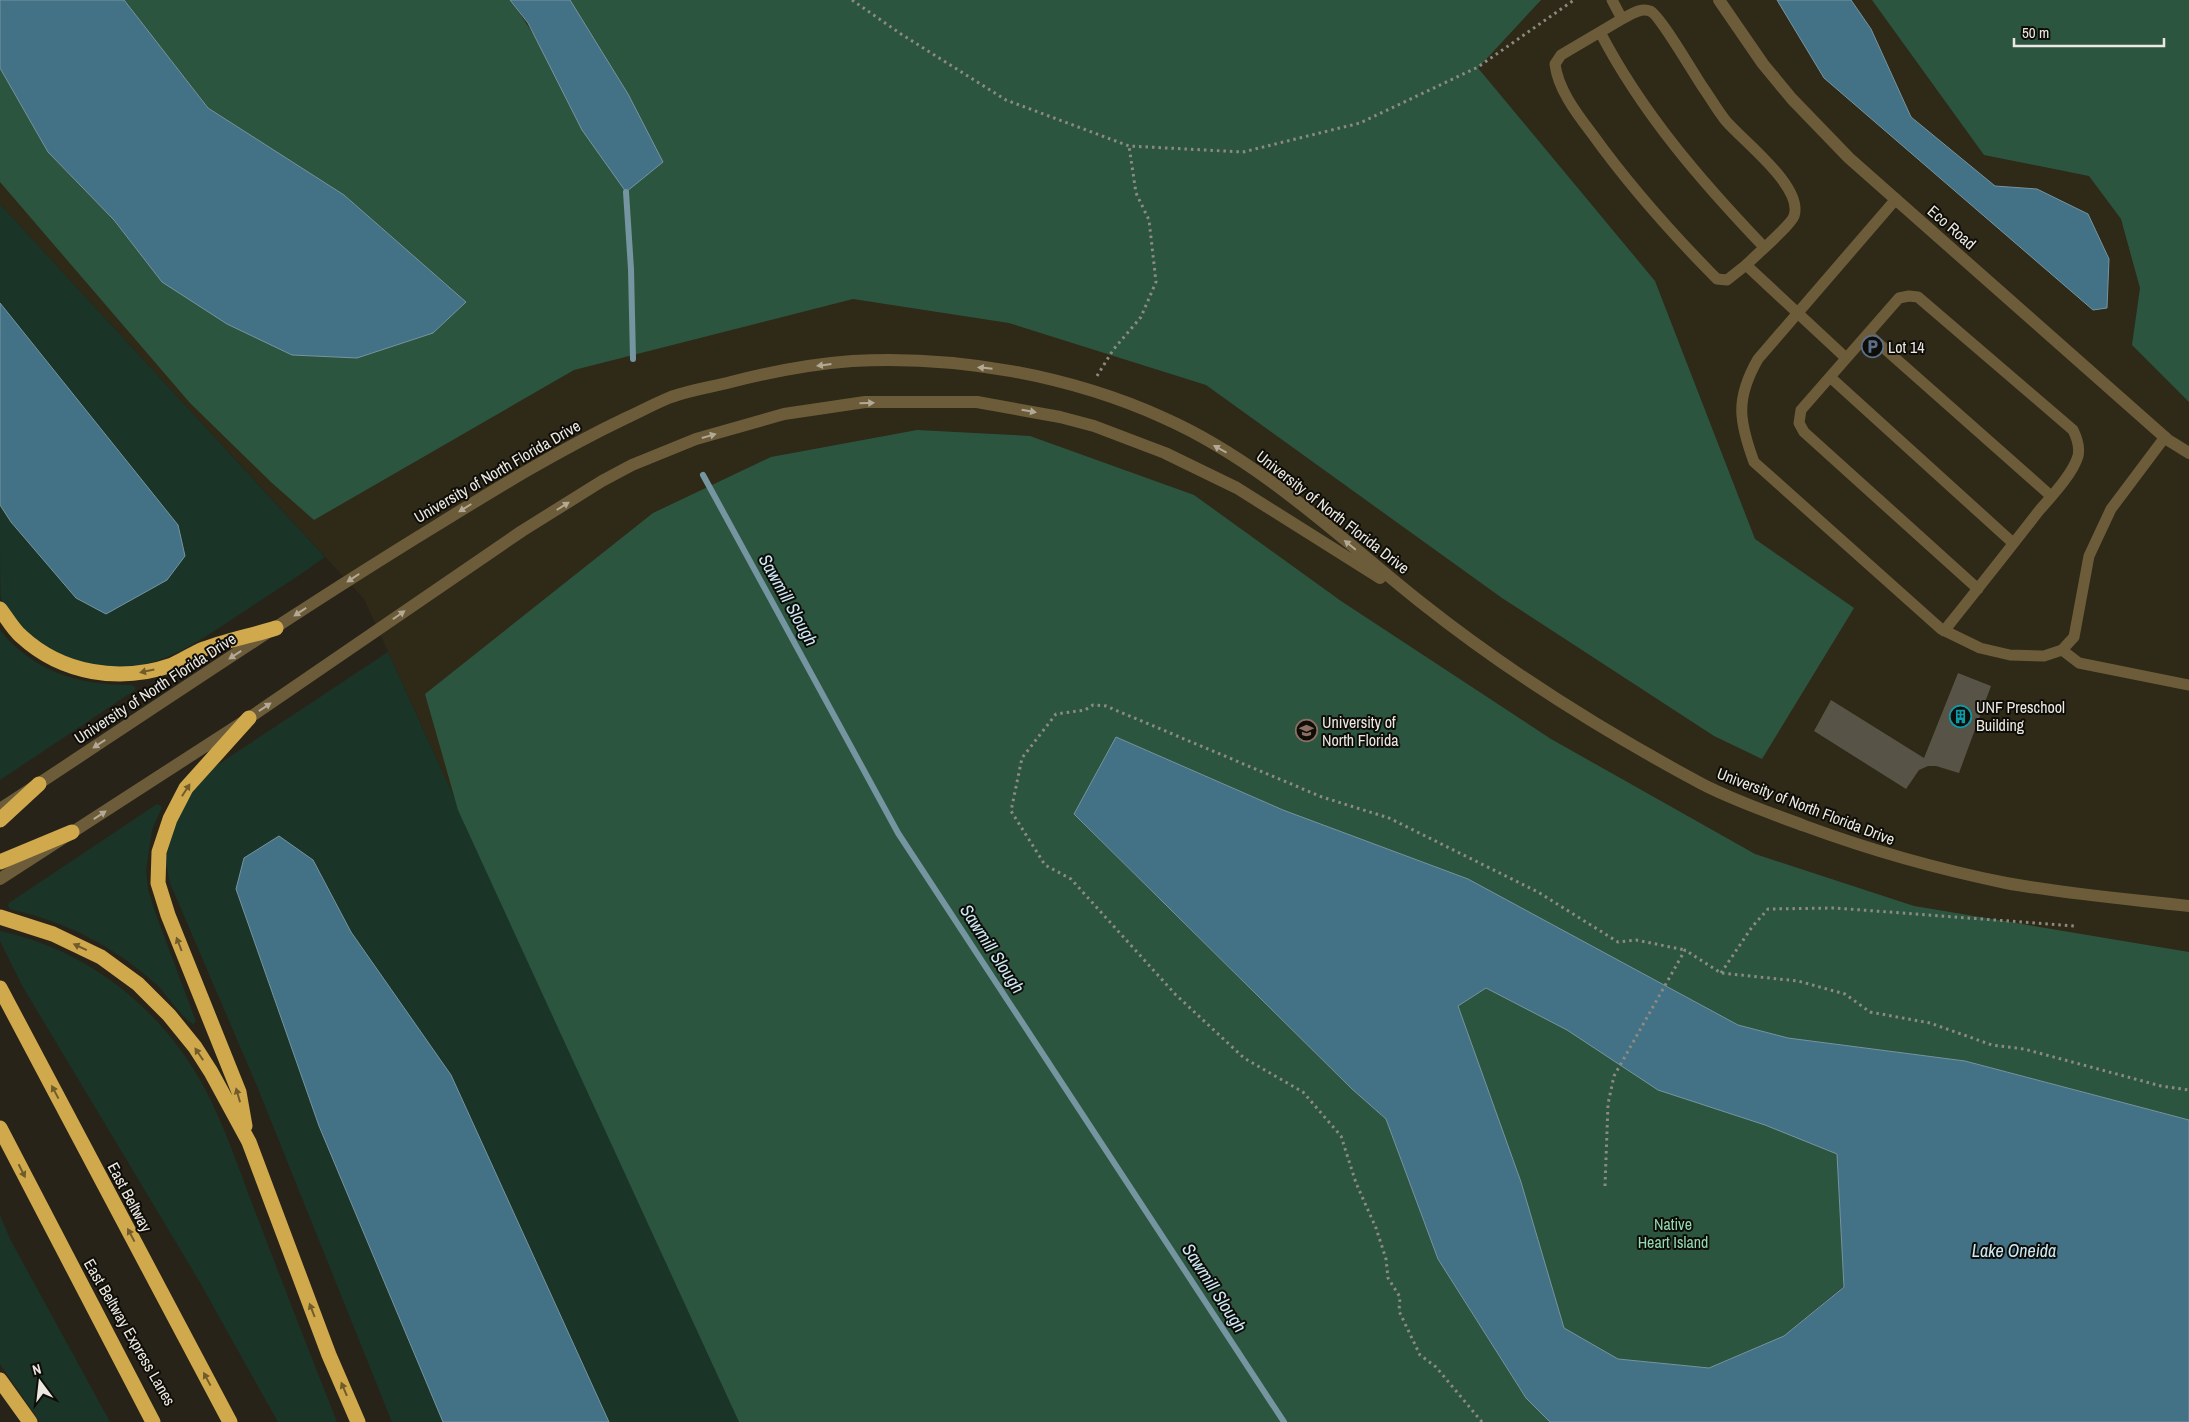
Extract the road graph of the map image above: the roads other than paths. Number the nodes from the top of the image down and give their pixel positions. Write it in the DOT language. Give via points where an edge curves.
graph roads {
  1 [pos="1612,0"];
  2 [pos="1720,0"];
  3 [pos="1622,19"];
  4 [pos="1600,32"];
  5 [pos="1896,199"];
  6 [pos="1764,248"];
  7 [pos="1746,264"];
  8 [pos="1799,314"];
  9 [pos="1868,334"];
  10 [pos="1846,358"];
  11 [pos="1830,377"];
  12 [pos="2165,436"];
  13 [pos="2189,453"];
  14 [pos="2051,496"];
  15 [pos="2013,543"];
  16 [pos="1978,589"];
  17 [pos="0,609"];
  18 [pos="1429,609"];
  19 [pos="276,628"];
  20 [pos="1944,631"];
  21 [pos="2062,650"];
  22 [pos="2189,685"];
  23 [pos="249,718"];
  24 [pos="39,784"];
  25 [pos="0,809"];
  26 [pos="0,820"];
  27 [pos="72,832"];
  28 [pos="0,862"];
  29 [pos="0,879"];
  30 [pos="2189,906"];
  31 [pos="0,917"];
  32 [pos="2,991"];
  33 [pos="0,1128"];
  34 [pos="249,1142"];
  35 [pos="68,1260"];
  36 [pos="0,1380"];
  37 [pos="30,1422"];
  38 [pos="153,1422"];
  39 [pos="161,1422"];
  40 [pos="230,1422"];
  41 [pos="358,1422"];
  1 -- 3 [label="lane"];
  2 -- 5 [label="street, Eco Road" via="1763,64 1801,111"];
  3 -- 4 [label="lane"];
  3 -- 6 [label="lane" via="1640,10 1658,16 1725,120 1790,190 1796,206 1794,218"];
  4 -- 6 [label="lane" via="1644,107 1717,197"];
  4 -- 7 [label="lane" via="1561,55 1555,64 1559,80 1579,115 1624,177 1717,279 1727,280"];
  5 -- 8 [label="lane"];
  5 -- 12 [label="street, Eco Road"];
  6 -- 7 [label="lane"];
  7 -- 8 [label="lane"];
  8 -- 10 [label="lane"];
  8 -- 20 [label="lane" via="1758,359 1745,381 1741,405 1742,430 1754,462"];
  9 -- 10 [label="lane"];
  9 -- 14 [label="lane"];
  9 -- 14 [label="lane" via="1899,298 1918,298 2073,430 2077,437 2076,462"];
  10 -- 11 [label="lane"];
  11 -- 15 [label="lane"];
  11 -- 16 [label="lane" via="1800,410 1800,427"];
  12 -- 13 [label="street, Eco Road"];
  12 -- 21 [label="lane" via="2111,509 2089,556 2074,637"];
  14 -- 15 [label="lane"];
  15 -- 16 [label="lane"];
  16 -- 20 [label="lane"];
  19 -- 17 [label="highway, one-way" via="199,651 172,664 142,672 107,675 83,671 48,656 20,636"];
  18 -- 19 [label="street, University of North Florida Drive, one-way" via="1273,482 1167,419 1089,390 1026,372 921,361 852,361 775,371 673,396 536,464"];
  23 -- 18 [label="street, University of North Florida Drive, one-way" via="522,531 632,465 696,439 784,414 864,402 977,402 1094,426 1165,452 1237,488"];
  18 -- 30 [label="street, University of North Florida Drive" via="1574,710 1710,788 1756,808 1892,856 1963,873 2046,889"];
  19 -- 24 [label="street, University of North Florida Drive, one-way"];
  20 -- 21 [label="lane" via="1980,648 2010,655 2044,656"];
  21 -- 22 [label="lane" via="2078,662"];
  27 -- 23 [label="street, University of North Florida Drive, one-way"];
  34 -- 23 [label="highway, one-way" via="239,1092 158,883 159,852 170,819 186,788"];
  24 -- 25 [label="street, University of North Florida Drive"];
  24 -- 26 [label="highway"];
  27 -- 28 [label="highway"];
  27 -- 29 [label="street, University of North Florida Drive"];
  34 -- 31 [label="highway, one-way" via="195,1047 138,984 101,957 53,934"];
  40 -- 32 [label="highway, East Beltway, one-way"];
  33 -- 35 [label="highway, one-way"];
  41 -- 34 [label="highway, one-way" via="329,1355"];
  35 -- 38 [label="highway"];
  35 -- 39 [label="highway, East Beltway Express Lanes"];
  36 -- 37 [label="highway"];
}
